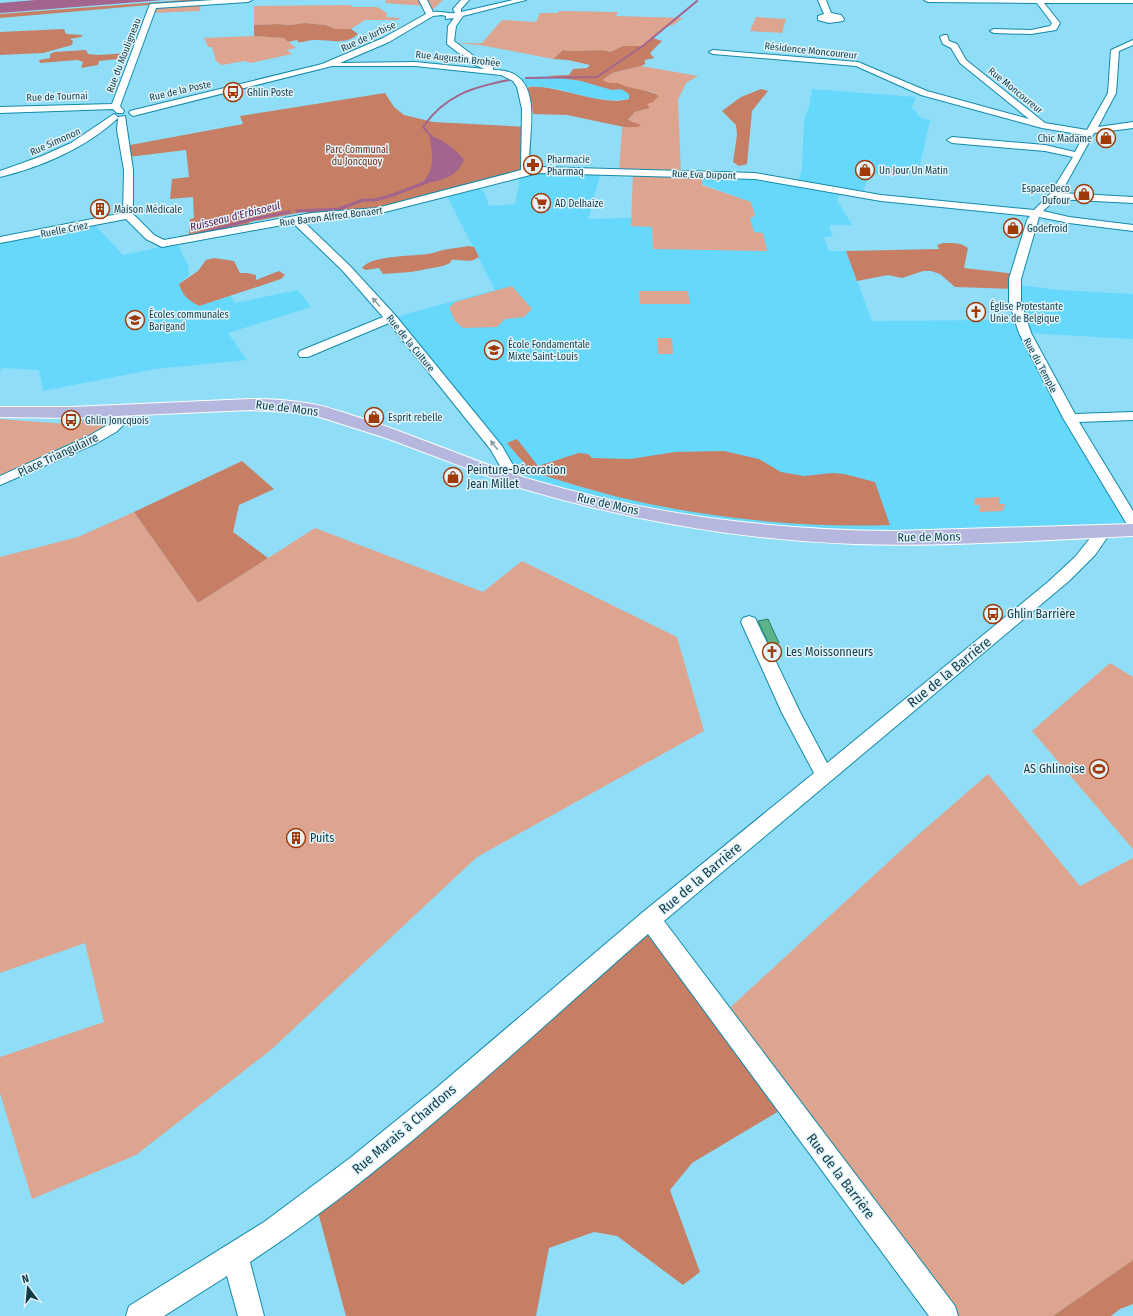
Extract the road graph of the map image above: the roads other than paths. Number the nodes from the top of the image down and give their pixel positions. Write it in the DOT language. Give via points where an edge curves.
graph roads {
  1 [pos="248,0"];
  2 [pos="423,0"];
  3 [pos="465,0"];
  4 [pos="522,0"];
  5 [pos="822,0"];
  6 [pos="928,0"];
  7 [pos="1039,1"];
  8 [pos="1133,1"];
  9 [pos="828,15"];
  10 [pos="449,16"];
  11 [pos="459,16"];
  12 [pos="434,17"];
  13 [pos="452,26"];
  14 [pos="994,31"];
  15 [pos="944,36"];
  16 [pos="1133,42"];
  17 [pos="713,52"];
  18 [pos="325,66"];
  19 [pos="502,73"];
  20 [pos="0,110"];
  21 [pos="118,113"];
  22 [pos="133,113"];
  23 [pos="1042,125"];
  24 [pos="1133,125"];
  25 [pos="1090,132"];
  26 [pos="952,140"];
  27 [pos="1078,155"];
  28 [pos="526,172"];
  29 [pos="0,174"];
  30 [pos="1054,196"];
  31 [pos="1133,200"];
  32 [pos="936,203"];
  33 [pos="1036,213"];
  34 [pos="128,215"];
  35 [pos="296,219"];
  36 [pos="1023,224"];
  37 [pos="1133,228"];
  38 [pos="0,240"];
  39 [pos="391,318"];
  40 [pos="304,354"];
  41 [pos="132,410"];
  42 [pos="0,412"];
  43 [pos="1133,416"];
  44 [pos="1070,418"];
  45 [pos="514,479"];
  46 [pos="0,481"];
  47 [pos="1133,523"];
  48 [pos="1133,530"];
  49 [pos="1104,531"];
  50 [pos="749,622"];
  51 [pos="824,775"];
  52 [pos="650,919"];
  53 [pos="235,1255"];
  54 [pos="139,1316"];
  55 [pos="251,1316"];
  56 [pos="945,1316"];
  1 -- 21 [label="street, Rue du Mouligneau" via="153,6"];
  2 -- 12 [label="street" via="427,10"];
  3 -- 11 [label="street" via="457,9"];
  4 -- 11 [label="street"];
  5 -- 9 [label="street"];
  6 -- 7 [label="street"];
  7 -- 8 [label="street"];
  7 -- 14 [label="street" via="1056,23 1053,28 1031,32"];
  10 -- 11 [label="street"];
  10 -- 12 [label="street"];
  10 -- 12 [label="street" via="444,10 445,5"];
  11 -- 13 [label="street"];
  12 -- 13 [label="street"];
  12 -- 18 [label="street, Rue de Jurbise"];
  13 -- 19 [label="street" via="449,39 451,44 476,62"];
  15 -- 23 [label="street, Rue Moncoureur" via="946,42 954,46 963,61"];
  16 -- 25 [label="street, Rue du Temple" via="1115,50 1112,93"];
  17 -- 23 [label="street, Résidence Moncoureur" via="858,64 924,93"];
  18 -- 19 [label="street, Rue Augustin Brohée" via="415,64"];
  18 -- 22 [label="street, Rue de la Poste"];
  19 -- 28 [label="street, Rue Augustin Brohée" via="516,79 526,103"];
  20 -- 21 [label="street, Rue de Tournai"];
  21 -- 22 [label="street, Rue de Tournai" via="127,110"];
  21 -- 29 [label="street, Rue Simonon" via="99,131 68,149"];
  21 -- 34 [label="street" via="129,166"];
  23 -- 25 [label="street, Rue Moncoureur"];
  24 -- 25 [label="street"];
  25 -- 27 [label="street, Rue du Temple"];
  26 -- 27 [label="street" via="1045,148"];
  27 -- 30 [label="street, Rue du Temple"];
  28 -- 32 [label="street, Rue Eva Dupont" via="756,176 881,198"];
  28 -- 35 [label="street, Rue Baron Alfred Bonaert" via="376,211"];
  30 -- 31 [label="street"];
  30 -- 33 [label="street, Rue du Temple"];
  32 -- 33 [label="street"];
  32 -- 36 [label="street"];
  33 -- 36 [label="street, Rue du Temple"];
  33 -- 37 [label="street"];
  34 -- 35 [label="street, Rue Baron Alfred Bonaert" via="162,244"];
  34 -- 38 [label="street, Ruelle Criez"];
  39 -- 35 [label="street, Rue de la Culture, one-way" via="346,268"];
  36 -- 44 [label="street, Rue du Temple" via="1015,279 1015,302 1025,333"];
  39 -- 40 [label="street"];
  45 -- 39 [label="street, Rue de la Culture, one-way" via="497,449"];
  41 -- 42 [label="main road, Rue de Mons"];
  41 -- 45 [label="main road, Rue de Mons" via="251,404 306,408 379,430"];
  41 -- 46 [label="street, Place Triangulaire" via="111,429 92,440"];
  43 -- 44 [label="street"];
  44 -- 47 [label="street, Rue du Temple"];
  45 -- 49 [label="main road, Rue de Mons" via="619,508 725,527 776,533 894,538"];
  48 -- 49 [label="main road, Rue de Mons"];
  49 -- 51 [label="street, Rue de la Barrière" via="1094,548 1040,597"];
  50 -- 51 [label="street" via="791,713"];
  51 -- 52 [label="street, Rue de la Barrière"];
  52 -- 53 [label="street, Rue Marais à Chardons" via="388,1144 315,1201"];
  52 -- 56 [label="street, Rue de la Barrière"];
  53 -- 54 [label="street, Rue Marais à Chardons"];
  53 -- 55 [label="street"];
}
